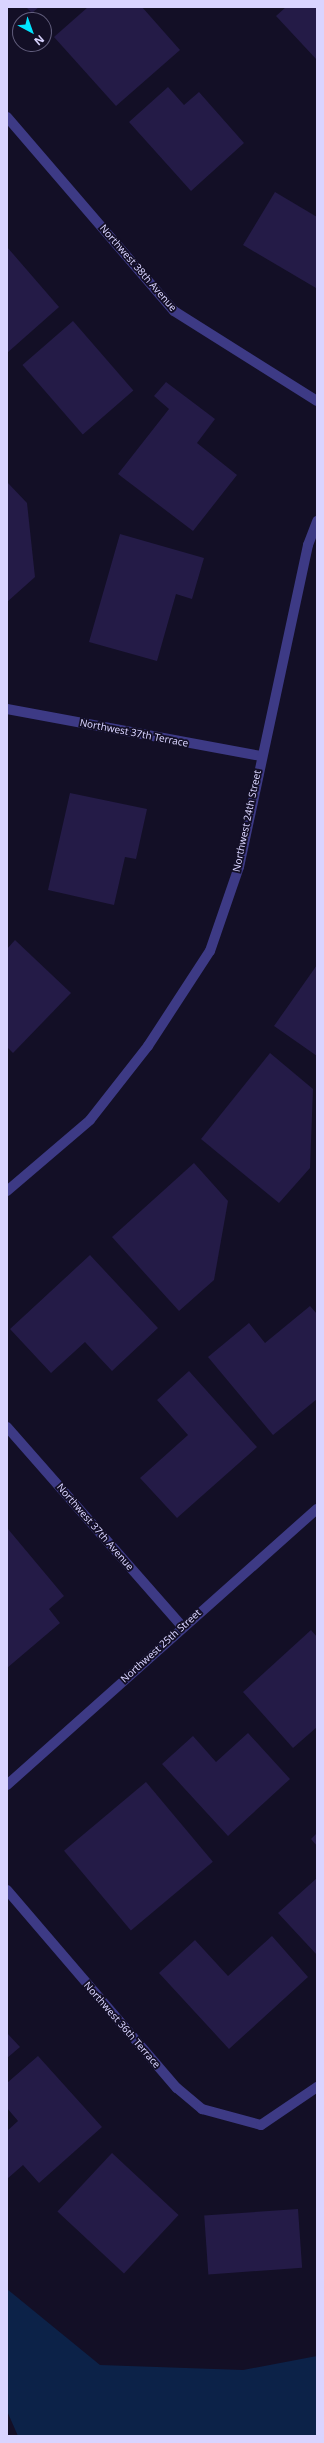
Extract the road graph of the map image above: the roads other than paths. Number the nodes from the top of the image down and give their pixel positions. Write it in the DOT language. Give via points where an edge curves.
graph roads {
  1 [pos="7,117"];
  2 [pos="317,401"];
  3 [pos="317,521"];
  4 [pos="7,709"];
  5 [pos="261,756"];
  6 [pos="7,1191"];
  7 [pos="7,1427"];
  8 [pos="317,1509"];
  9 [pos="183,1627"];
  10 [pos="7,1785"];
  11 [pos="7,1890"];
  12 [pos="317,2087"];
  1 -- 2 [label="street, Northwest 38th Avenue" via="174,311"];
  3 -- 5 [label="street, Northwest 24th Street" via="308,545"];
  4 -- 5 [label="street, Northwest 37th Terrace"];
  5 -- 6 [label="street, Northwest 24th Street" via="239,867 210,951 148,1046 90,1120"];
  7 -- 9 [label="street, Northwest 37th Avenue"];
  8 -- 9 [label="street, Northwest 25th Street"];
  9 -- 10 [label="street, Northwest 25th Street"];
  11 -- 12 [label="street, Northwest 36th Terrace" via="177,2088 202,2109 261,2125"];
}
